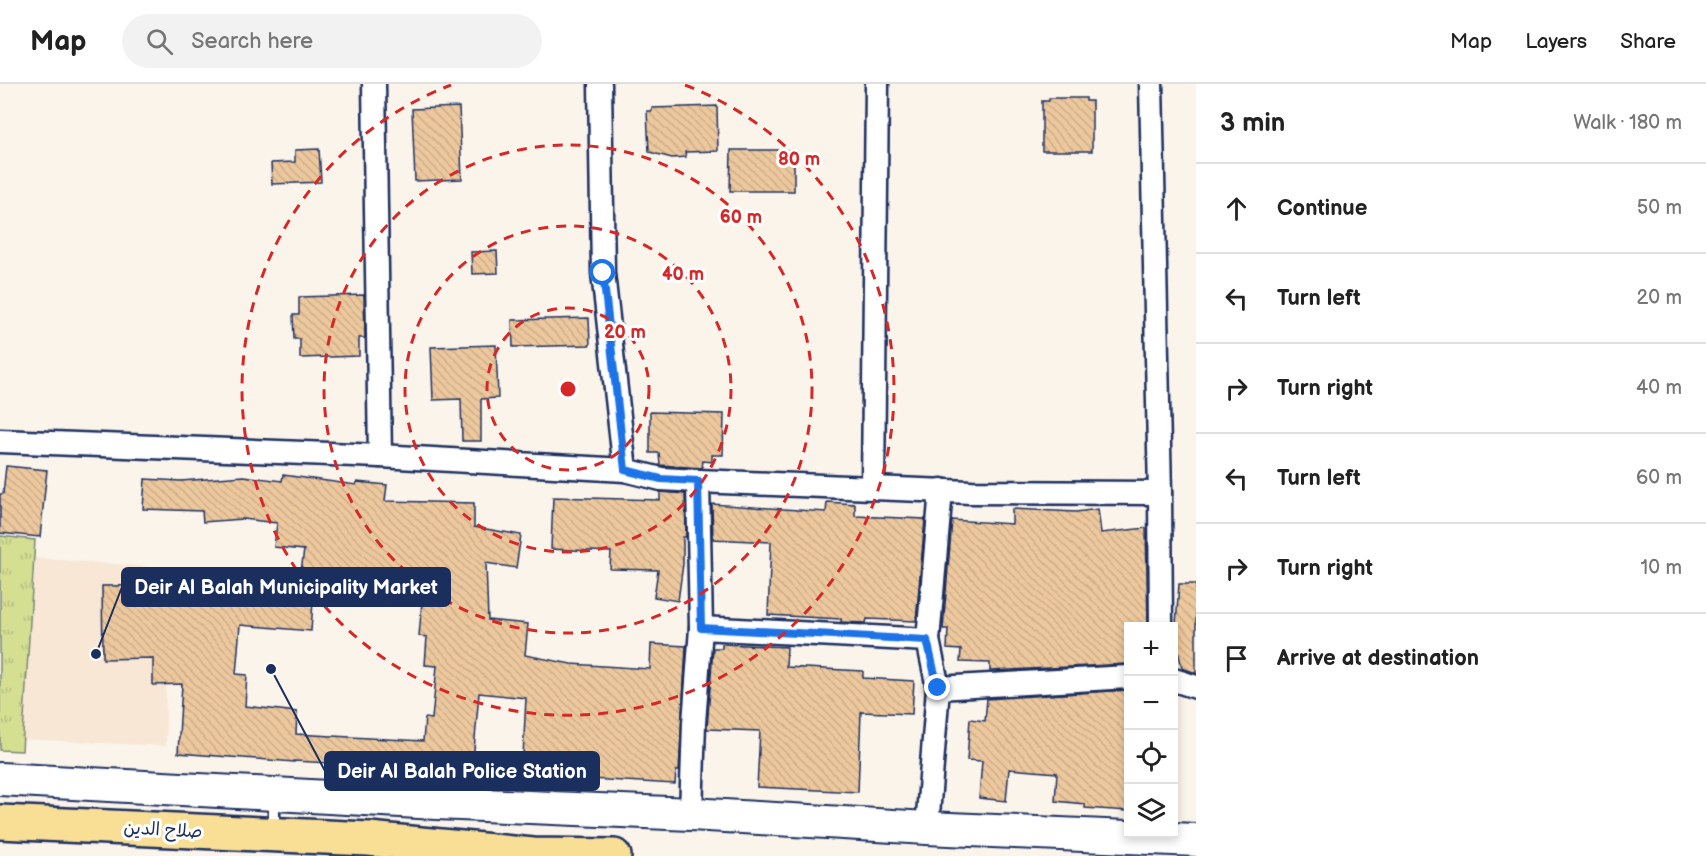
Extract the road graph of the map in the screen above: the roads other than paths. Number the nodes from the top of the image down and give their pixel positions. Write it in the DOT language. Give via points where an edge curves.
graph roads {
  1 [pos="374,84"];
  2 [pos="600,84"];
  3 [pos="877,84"];
  4 [pos="1151,84"];
  5 [pos="0,441"];
  6 [pos="380,456"];
  7 [pos="625,470"];
  8 [pos="698,481"];
  9 [pos="873,488"];
  10 [pos="941,490"];
  11 [pos="1160,493"];
  12 [pos="1161,622"];
  13 [pos="701,628"];
  14 [pos="927,640"];
  15 [pos="1124,677"];
  16 [pos="1178,682"];
  17 [pos="1196,687"];
  18 [pos="938,688"];
  19 [pos="0,779"];
  20 [pos="274,794"];
  21 [pos="691,814"];
  22 [pos="0,822"];
  23 [pos="927,828"];
  24 [pos="274,835"];
  25 [pos="1196,840"];
  26 [pos="614,856"];
  1 -- 6 [label="street"];
  2 -- 7 [label="street" via="603,273"];
  3 -- 9 [label="street"];
  4 -- 11 [label="street"];
  5 -- 6 [label="street"];
  6 -- 7 [label="street"];
  7 -- 8 [label="street" via="661,479"];
  8 -- 9 [label="street"];
  8 -- 13 [label="street"];
  9 -- 10 [label="street"];
  10 -- 11 [label="street"];
  10 -- 14 [label="street"];
  11 -- 12 [label="street"];
  13 -- 14 [label="street"];
  13 -- 21 [label="street"];
  14 -- 18 [label="street"];
  15 -- 18 [label="street"];
  16 -- 17 [label="street"];
  18 -- 23 [label="street"];
  19 -- 20 [label="main road"];
  20 -- 21 [label="main road"];
  20 -- 24 [label="lane"];
  21 -- 23 [label="main road"];
  22 -- 24 [label="highway, صلاح الدين"];
  23 -- 25 [label="main road"];
  24 -- 26 [label="highway, صلاح الدين" via="369,839 533,855"];
}
